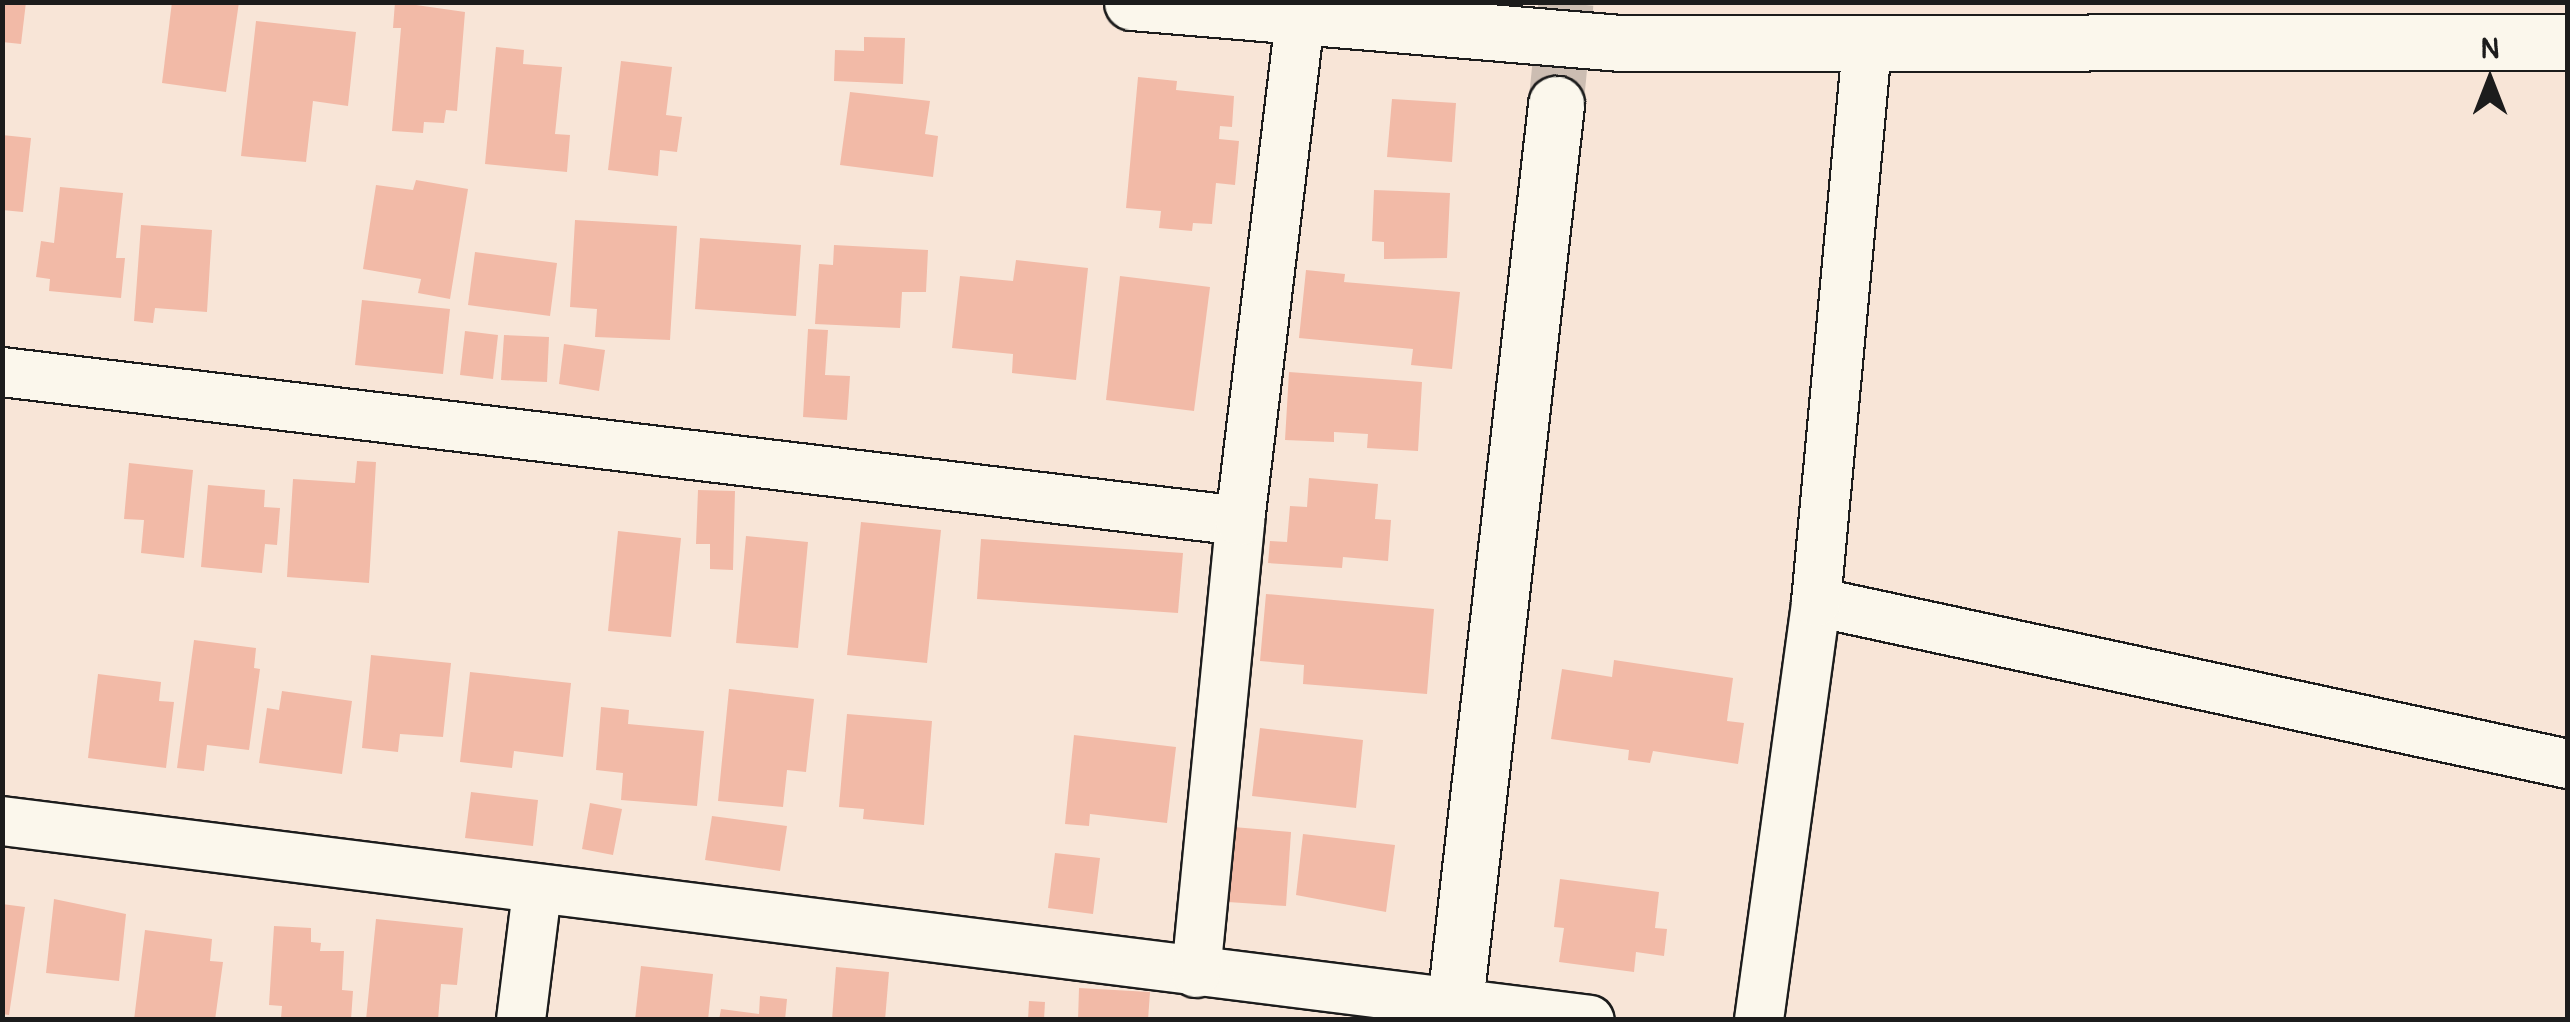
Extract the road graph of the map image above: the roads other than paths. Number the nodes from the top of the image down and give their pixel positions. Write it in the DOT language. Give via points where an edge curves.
graph roads {
  1 [pos="1132,2"];
  2 [pos="1300,20"];
  3 [pos="2568,42"];
  4 [pos="1867,46"];
  5 [pos="1556,104"];
  6 [pos="2,372"];
  7 [pos="1240,521"];
  8 [pos="1816,602"];
  9 [pos="2568,764"];
  10 [pos="2,821"];
  11 [pos="536,892"];
  12 [pos="1196,972"];
  13 [pos="1454,1009"];
  14 [pos="521,1020"];
  15 [pos="1590,1020"];
  16 [pos="1760,1020"];
  1 -- 2 [label="street"];
  2 -- 4 [label="street" via="1620,44"];
  2 -- 7 [label="street"];
  3 -- 4 [label="street"];
  4 -- 8 [label="street"];
  5 -- 13 [label="street"];
  6 -- 7 [label="street"];
  7 -- 12 [label="street"];
  8 -- 9 [label="street"];
  8 -- 16 [label="street"];
  10 -- 11 [label="street"];
  11 -- 12 [label="street"];
  11 -- 14 [label="street"];
  12 -- 13 [label="street"];
  13 -- 15 [label="street"];
}
